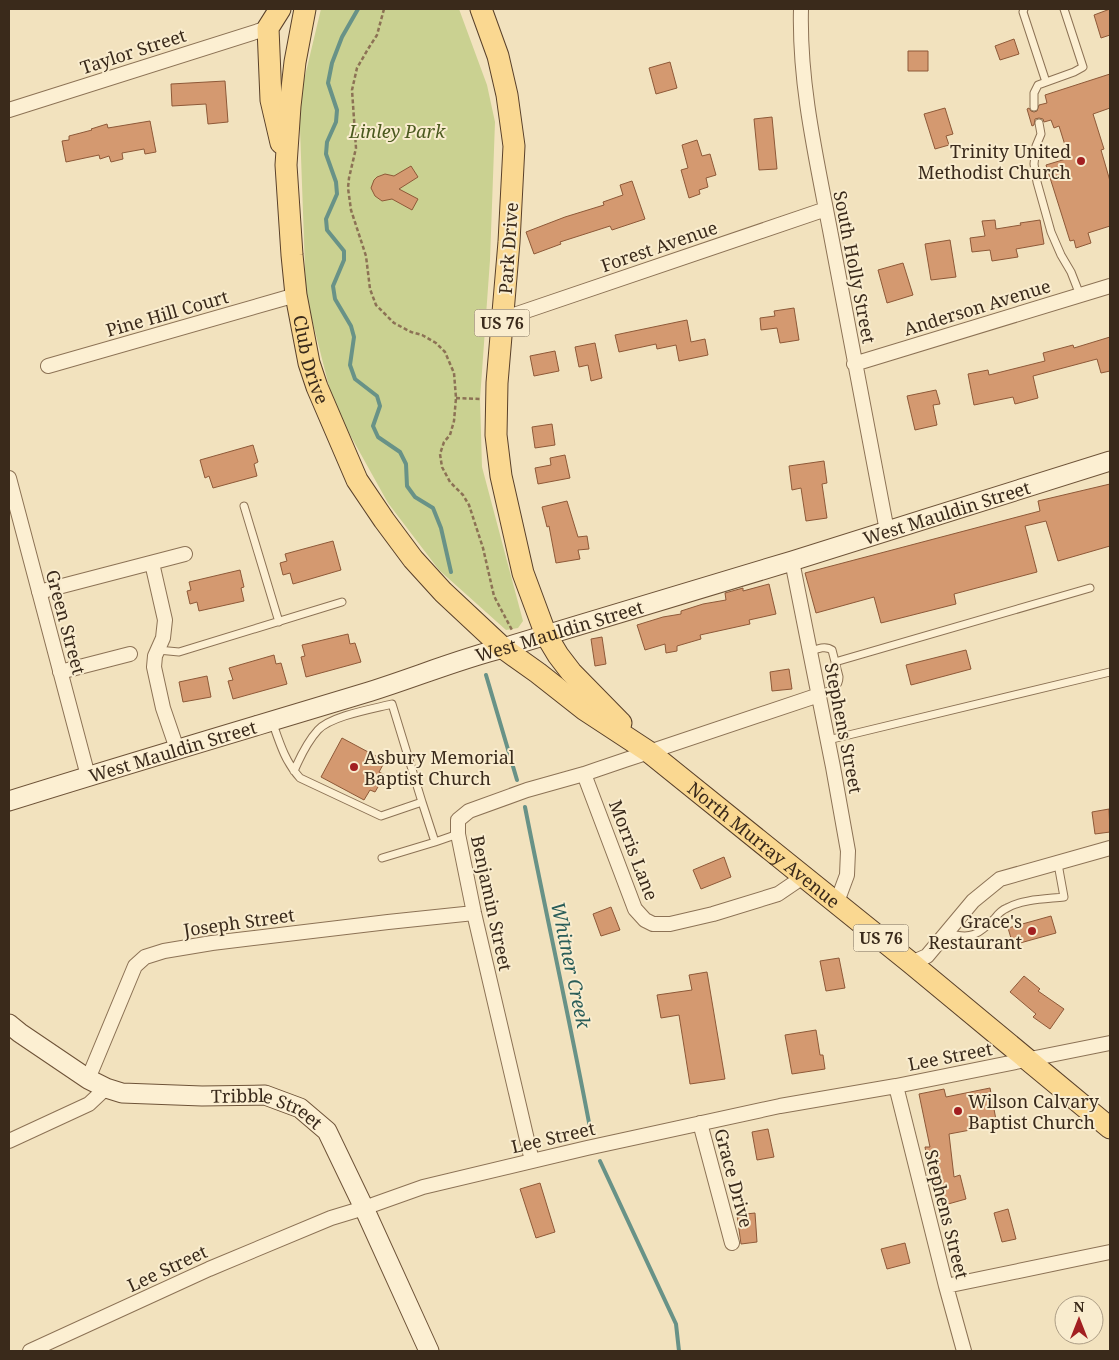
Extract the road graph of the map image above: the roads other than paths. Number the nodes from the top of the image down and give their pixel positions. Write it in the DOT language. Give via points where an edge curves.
graph roads {
  1 [pos="280,9"];
  2 [pos="305,9"];
  3 [pos="481,9"];
  4 [pos="801,9"];
  5 [pos="1024,9"];
  6 [pos="1064,9"];
  7 [pos="268,28"];
  8 [pos="1046,82"];
  9 [pos="1034,107"];
  10 [pos="9,110"];
  11 [pos="1039,123"];
  12 [pos="286,166"];
  13 [pos="826,209"];
  14 [pos="1110,286"];
  15 [pos="296,295"];
  16 [pos="1080,295"];
  17 [pos="503,315"];
  18 [pos="854,364"];
  19 [pos="48,366"];
  20 [pos="1110,461"];
  21 [pos="9,478"];
  22 [pos="244,506"];
  23 [pos="886,531"];
  24 [pos="185,554"];
  25 [pos="792,561"];
  26 [pos="152,563"];
  27 [pos="1090,588"];
  28 [pos="39,592"];
  29 [pos="342,602"];
  30 [pos="279,622"];
  31 [pos="546,635"];
  32 [pos="512,645"];
  33 [pos="158,650"];
  34 [pos="810,652"];
  35 [pos="130,654"];
  36 [pos="835,662"];
  37 [pos="60,672"];
  38 [pos="1110,672"];
  39 [pos="818,695"];
  40 [pos="272,721"];
  41 [pos="828,740"];
  42 [pos="176,749"];
  43 [pos="649,752"];
  44 [pos="294,771"];
  45 [pos="584,774"];
  46 [pos="88,776"];
  47 [pos="9,801"];
  48 [pos="422,802"];
  49 [pos="458,834"];
  50 [pos="435,842"];
  51 [pos="1110,848"];
  52 [pos="382,858"];
  53 [pos="1058,864"];
  54 [pos="803,877"];
  55 [pos="836,902"];
  56 [pos="474,913"];
  57 [pos="947,933"];
  58 [pos="911,963"];
  59 [pos="9,1024"];
  60 [pos="1110,1043"];
  61 [pos="1029,1059"];
  62 [pos="88,1079"];
  63 [pos="896,1086"];
  64 [pos="106,1088"];
  65 [pos="700,1123"];
  66 [pos="1110,1128"];
  67 [pos="9,1141"];
  68 [pos="532,1161"];
  69 [pos="364,1208"];
  70 [pos="732,1243"];
  71 [pos="1110,1252"];
  72 [pos="946,1286"];
  73 [pos="30,1351"];
  74 [pos="429,1351"];
  75 [pos="964,1351"];
  1 -- 7 [label="main road"];
  2 -- 12 [label="main road, Club Drive / US 76" via="295,62"];
  3 -- 17 [label="main road, Park Drive / US 76" via="498,56 514,146"];
  4 -- 13 [label="street, South Holly Street" via="804,74"];
  5 -- 8 [label="lane"];
  6 -- 8 [label="lane" via="1082,66"];
  7 -- 10 [label="street, Taylor Street"];
  7 -- 12 [label="main road" via="271,100"];
  8 -- 9 [label="lane" via="1038,85 1034,93"];
  11 -- 16 [label="lane" via="1041,134 1034,164 1037,182 1050,232"];
  12 -- 15 [label="main road, Club Drive / US 76"];
  13 -- 17 [label="street, Forest Avenue" via="514,315"];
  13 -- 18 [label="street, South Holly Street"];
  14 -- 16 [label="street, Anderson Avenue"];
  15 -- 19 [label="street, Pine Hill Court"];
  15 -- 32 [label="main road, Club Drive / US 76" via="316,387 356,480 442,592"];
  16 -- 18 [label="street, Anderson Avenue"];
  17 -- 31 [label="main road, Park Drive / US 76" via="496,435 501,476 523,573"];
  18 -- 23 [label="street, South Holly Street"];
  20 -- 23 [label="street, West Mauldin Street"];
  21 -- 28 [label="street, Green Street"];
  22 -- 30 [label="lane"];
  23 -- 25 [label="street, West Mauldin Street"];
  24 -- 26 [label="street"];
  25 -- 31 [label="street, West Mauldin Street"];
  25 -- 34 [label="street, Stephens Street"];
  26 -- 28 [label="street"];
  26 -- 33 [label="street" via="165,620"];
  27 -- 36 [label="lane"];
  28 -- 37 [label="street, Green Street"];
  29 -- 30 [label="lane"];
  30 -- 33 [label="lane" via="180,652"];
  31 -- 32 [label="street, West Mauldin Street"];
  31 -- 43 [label="main road, North Murray Avenue / US 76" via="571,672"];
  32 -- 40 [label="street, West Mauldin Street"];
  32 -- 43 [label="main road, North Murray Avenue / US 76" via="538,673 585,710"];
  33 -- 42 [label="street" via="154,667"];
  34 -- 36 [label="lane" via="828,648 832,650"];
  34 -- 39 [label="street, Stephens Street"];
  35 -- 37 [label="street"];
  36 -- 39 [label="lane" via="839,682 836,687"];
  37 -- 46 [label="street, Green Street"];
  38 -- 41 [label="lane"];
  39 -- 41 [label="street, Stephens Street"];
  39 -- 43 [label="street, Benjamin Street"];
  40 -- 42 [label="street, West Mauldin Street"];
  40 -- 44 [label="lane"];
  41 -- 55 [label="street, Stephens Street" via="848,851 847,875"];
  42 -- 46 [label="street, West Mauldin Street"];
  43 -- 45 [label="street, Benjamin Street"];
  43 -- 54 [label="main road, North Murray Avenue / US 76"];
  44 -- 48 [label="lane" via="300,778 381,816"];
  44 -- 48 [label="lane" via="318,730 334,720 392,704"];
  45 -- 49 [label="street, Benjamin Street" via="469,811 458,820"];
  45 -- 54 [label="street, Morris Lane" via="635,909 653,924 670,924 713,914 778,894"];
  46 -- 47 [label="street, West Mauldin Street"];
  48 -- 50 [label="lane"];
  49 -- 50 [label="lane"];
  49 -- 56 [label="street, Benjamin Street"];
  50 -- 52 [label="lane"];
  51 -- 53 [label="street"];
  53 -- 57 [label="street" via="1000,879 973,900"];
  53 -- 57 [label="lane" via="1064,897 1007,907 980,933 968,936"];
  54 -- 55 [label="main road, North Murray Avenue / US 76"];
  55 -- 58 [label="main road, North Murray Avenue / US 76"];
  56 -- 62 [label="street, Joseph Street" via="212,943 145,957 135,966"];
  56 -- 68 [label="street, Benjamin Street"];
  57 -- 58 [label="street" via="928,956"];
  58 -- 61 [label="main road, North Murray Avenue / US 76"];
  59 -- 62 [label="street, Tribble Street"];
  60 -- 61 [label="street, Lee Street"];
  61 -- 63 [label="street, Lee Street"];
  61 -- 66 [label="main road, North Murray Avenue / US 76"];
  62 -- 64 [label="street, Tribble Street"];
  63 -- 65 [label="street, Lee Street"];
  63 -- 72 [label="street, Stephens Street"];
  64 -- 67 [label="street" via="88,1104"];
  64 -- 69 [label="street, Tribble Street" via="122,1093 265,1095 300,1108 327,1131"];
  65 -- 68 [label="street, Lee Street"];
  65 -- 70 [label="street, Grace Drive"];
  68 -- 69 [label="street, Lee Street" via="423,1187"];
  69 -- 73 [label="street, Lee Street" via="331,1218 209,1269"];
  69 -- 74 [label="street, Tribble Street"];
  71 -- 72 [label="street"];
  72 -- 75 [label="street, Stephens Street"];
}
